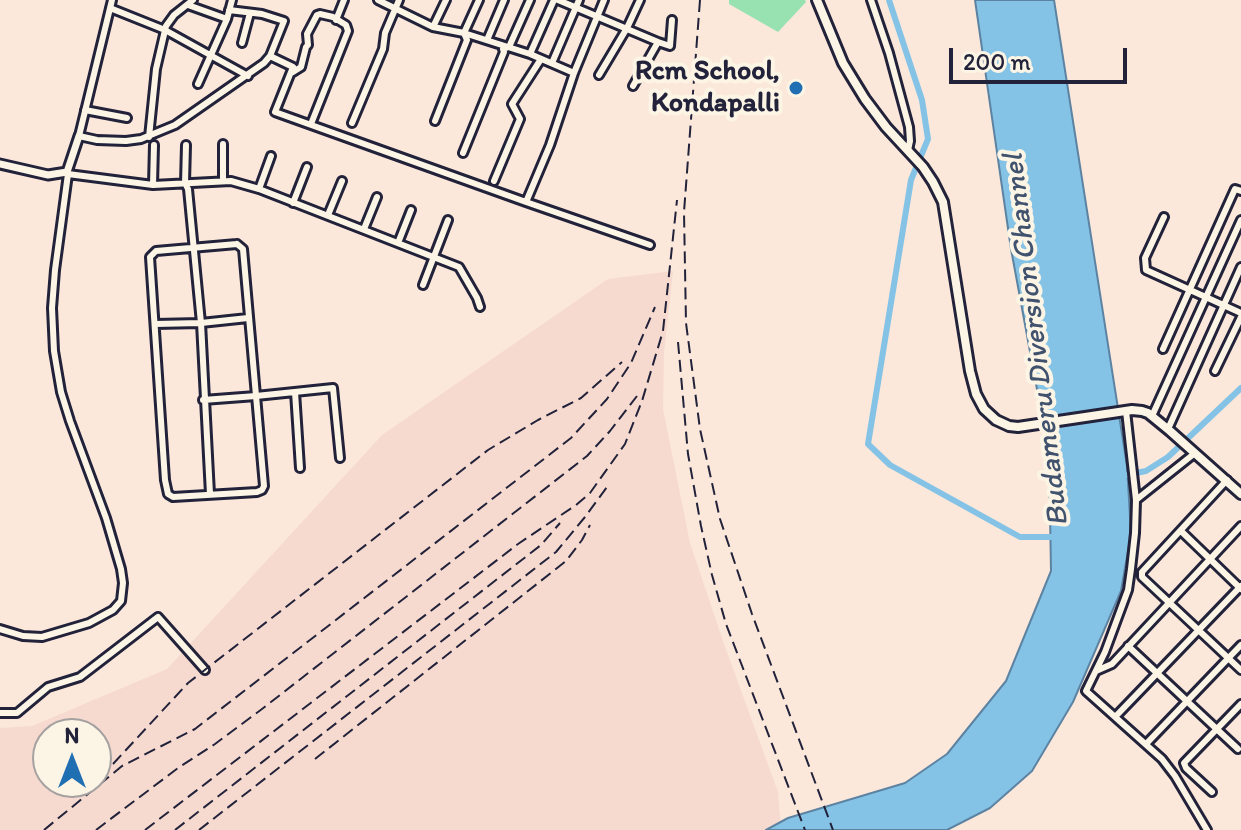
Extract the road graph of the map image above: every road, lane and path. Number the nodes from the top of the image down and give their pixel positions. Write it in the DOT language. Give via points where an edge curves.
graph roads {
  1 [pos="112,0"];
  2 [pos="232,0"];
  3 [pos="344,0"];
  4 [pos="378,0"];
  5 [pos="399,0"];
  6 [pos="446,0"];
  7 [pos="479,0"];
  8 [pos="504,0"];
  9 [pos="530,0"];
  10 [pos="556,0"];
  11 [pos="579,0"];
  12 [pos="604,0"];
  13 [pos="640,0"];
  14 [pos="817,0"];
  15 [pos="871,0"];
  16 [pos="191,2"];
  17 [pos="110,8"];
  18 [pos="576,8"];
  19 [pos="394,9"];
  20 [pos="229,10"];
  21 [pos="250,13"];
  22 [pos="597,17"];
  23 [pos="227,19"];
  24 [pos="336,20"];
  25 [pos="672,20"];
  26 [pos="433,27"];
  27 [pos="627,28"];
  28 [pos="165,30"];
  29 [pos="464,33"];
  30 [pos="487,40"];
  31 [pos="658,42"];
  32 [pos="242,43"];
  33 [pos="509,47"];
  34 [pos="530,54"];
  35 [pos="212,56"];
  36 [pos="270,56"];
  37 [pos="541,59"];
  38 [pos="552,63"];
  39 [pos="292,72"];
  40 [pos="574,73"];
  41 [pos="599,75"];
  42 [pos="248,76"];
  43 [pos="198,84"];
  44 [pos="633,86"];
  45 [pos="85,110"];
  46 [pos="127,118"];
  47 [pos="435,121"];
  48 [pos="352,123"];
  49 [pos="311,124"];
  50 [pos="79,136"];
  51 [pos="149,137"];
  52 [pos="223,144"];
  53 [pos="154,145"];
  54 [pos="186,145"];
  55 [pos="908,150"];
  56 [pos="463,153"];
  57 [pos="271,156"];
  58 [pos="0,164"];
  59 [pos="307,167"];
  60 [pos="68,173"];
  61 [pos="223,181"];
  62 [pos="342,181"];
  63 [pos="494,181"];
  64 [pos="185,183"];
  65 [pos="153,185"];
  66 [pos="259,189"];
  67 [pos="1241,191"];
  68 [pos="377,197"];
  69 [pos="526,202"];
  70 [pos="293,203"];
  71 [pos="411,210"];
  72 [pos="328,215"];
  73 [pos="1164,217"];
  74 [pos="448,220"];
  75 [pos="1241,220"];
  76 [pos="364,229"];
  77 [pos="398,243"];
  78 [pos="650,245"];
  79 [pos="194,247"];
  80 [pos="433,258"];
  81 [pos="1241,267"];
  82 [pos="423,285"];
  83 [pos="1189,290"];
  84 [pos="1206,297"];
  85 [pos="1224,305"];
  86 [pos="480,307"];
  87 [pos="1241,315"];
  88 [pos="248,318"];
  89 [pos="201,323"];
  90 [pos="155,324"];
  91 [pos="1163,349"];
  92 [pos="1215,371"];
  93 [pos="295,392"];
  94 [pos="256,396"];
  95 [pos="203,400"];
  96 [pos="1126,411"];
  97 [pos="1152,416"];
  98 [pos="1168,429"];
  99 [pos="1194,452"];
  100 [pos="340,458"];
  101 [pos="300,468"];
  102 [pos="1227,480"];
  103 [pos="210,494"];
  104 [pos="1241,494"];
  105 [pos="1136,500"];
  106 [pos="1241,526"];
  107 [pos="1181,531"];
  108 [pos="1210,560"];
  109 [pos="1240,588"];
  110 [pos="1169,603"];
  111 [pos="0,629"];
  112 [pos="1198,630"];
  113 [pos="1241,645"];
  114 [pos="1128,646"];
  115 [pos="1228,659"];
  116 [pos="205,670"];
  117 [pos="1241,670"];
  118 [pos="1096,671"];
  119 [pos="1157,674"];
  120 [pos="1187,701"];
  121 [pos="1241,704"];
  122 [pos="0,713"];
  123 [pos="1116,716"];
  124 [pos="1217,729"];
  125 [pos="1146,744"];
  126 [pos="1238,749"];
  127 [pos="1212,792"];
  128 [pos="1207,830"];
  1 -- 17 [label="street"];
  2 -- 20 [label="street"];
  3 -- 24 [label="street"];
  4 -- 19 [label="street"];
  5 -- 19 [label="street"];
  6 -- 26 [label="street"];
  7 -- 29 [label="street"];
  8 -- 30 [label="street"];
  9 -- 33 [label="street"];
  10 -- 18 [label="street"];
  10 -- 34 [label="street"];
  11 -- 18 [label="street"];
  12 -- 22 [label="street"];
  13 -- 27 [label="street"];
  14 -- 55 [label="main road" via="843,63"];
  15 -- 55 [label="street" via="909,127"];
  16 -- 23 [label="street"];
  16 -- 28 [label="street"];
  17 -- 28 [label="street"];
  17 -- 45 [label="street"];
  18 -- 22 [label="street"];
  18 -- 38 [label="street"];
  19 -- 26 [label="street"];
  19 -- 48 [label="street"];
  20 -- 21 [label="street"];
  20 -- 23 [label="street"];
  21 -- 32 [label="street"];
  21 -- 36 [label="street" via="284,21"];
  22 -- 27 [label="street"];
  22 -- 40 [label="street"];
  23 -- 35 [label="street"];
  24 -- 39 [label="street" via="315,17 301,67"];
  24 -- 49 [label="street" via="348,31"];
  25 -- 31 [label="street" via="670,46"];
  26 -- 29 [label="street"];
  27 -- 31 [label="street"];
  27 -- 41 [label="street"];
  28 -- 35 [label="street"];
  28 -- 51 [label="street"];
  29 -- 30 [label="street"];
  29 -- 47 [label="street" via="467,40"];
  30 -- 33 [label="street"];
  31 -- 44 [label="street"];
  33 -- 34 [label="street"];
  33 -- 56 [label="street" via="503,49"];
  34 -- 37 [label="street"];
  35 -- 42 [label="street"];
  35 -- 43 [label="street"];
  36 -- 39 [label="street" via="293,66"];
  36 -- 42 [label="street"];
  37 -- 38 [label="street"];
  37 -- 63 [label="street" via="512,104 520,119"];
  38 -- 40 [label="street"];
  39 -- 49 [label="street" via="275,112"];
  40 -- 69 [label="street"];
  42 -- 51 [label="street"];
  45 -- 46 [label="street"];
  45 -- 50 [label="street"];
  49 -- 69 [label="street"];
  50 -- 51 [label="street" via="126,141"];
  50 -- 60 [label="street"];
  52 -- 61 [label="street"];
  53 -- 65 [label="street"];
  54 -- 64 [label="street"];
  55 -- 96 [label="main road" via="943,202 970,371 984,409 996,420 1018,427"];
  57 -- 66 [label="street"];
  58 -- 60 [label="street" via="48,175"];
  59 -- 70 [label="street"];
  60 -- 65 [label="street"];
  60 -- 111 [label="street" via="52,308 54,351 66,407 121,569 121,601 89,623 42,637"];
  61 -- 64 [label="street"];
  61 -- 66 [label="street"];
  62 -- 72 [label="street"];
  64 -- 65 [label="street"];
  64 -- 79 [label="street"];
  66 -- 70 [label="street"];
  67 -- 83 [label="street" via="1235,189"];
  68 -- 76 [label="street"];
  69 -- 78 [label="street"];
  70 -- 72 [label="street"];
  71 -- 77 [label="street"];
  72 -- 76 [label="street"];
  73 -- 83 [label="street" via="1145,258 1146,270"];
  74 -- 80 [label="street"];
  75 -- 84 [label="street"];
  76 -- 77 [label="street"];
  77 -- 80 [label="street"];
  79 -- 88 [label="street" via="241,246"];
  79 -- 89 [label="street"];
  79 -- 90 [label="street" via="156,251 150,257"];
  80 -- 82 [label="street"];
  80 -- 86 [label="street" via="459,267"];
  81 -- 85 [label="street"];
  83 -- 84 [label="street"];
  83 -- 91 [label="street"];
  84 -- 85 [label="street"];
  84 -- 97 [label="street"];
  85 -- 87 [label="street"];
  85 -- 98 [label="street"];
  87 -- 92 [label="street"];
  88 -- 89 [label="street"];
  88 -- 94 [label="street"];
  89 -- 90 [label="street"];
  89 -- 95 [label="street"];
  90 -- 103 [label="street" via="168,494"];
  93 -- 94 [label="street"];
  93 -- 100 [label="street" via="333,388"];
  93 -- 101 [label="street"];
  94 -- 95 [label="street"];
  94 -- 103 [label="street" via="264,486 257,492"];
  95 -- 103 [label="street"];
  96 -- 97 [label="main road"];
  96 -- 105 [label="street"];
  97 -- 98 [label="main road"];
  98 -- 99 [label="main road"];
  99 -- 102 [label="main road"];
  99 -- 105 [label="street"];
  102 -- 104 [label="main road"];
  102 -- 107 [label="street"];
  105 -- 118 [label="street" via="1128,590"];
  106 -- 108 [label="street"];
  107 -- 108 [label="street"];
  107 -- 110 [label="street" via="1142,572"];
  108 -- 109 [label="street"];
  108 -- 110 [label="street"];
  109 -- 112 [label="street"];
  110 -- 112 [label="street"];
  110 -- 114 [label="street"];
  112 -- 115 [label="street"];
  112 -- 119 [label="street"];
  113 -- 115 [label="street"];
  114 -- 118 [label="street" via="1112,664"];
  114 -- 119 [label="street"];
  115 -- 117 [label="street"];
  115 -- 120 [label="street"];
  116 -- 122 [label="street" via="158,617 80,677 48,687 17,713"];
  118 -- 123 [label="street" via="1086,691"];
  119 -- 120 [label="street"];
  119 -- 123 [label="street"];
  120 -- 124 [label="street"];
  120 -- 125 [label="street"];
  121 -- 124 [label="street"];
  123 -- 125 [label="street"];
  124 -- 126 [label="street"];
  124 -- 127 [label="street" via="1184,763"];
  125 -- 128 [label="street" via="1175,776"];
}
